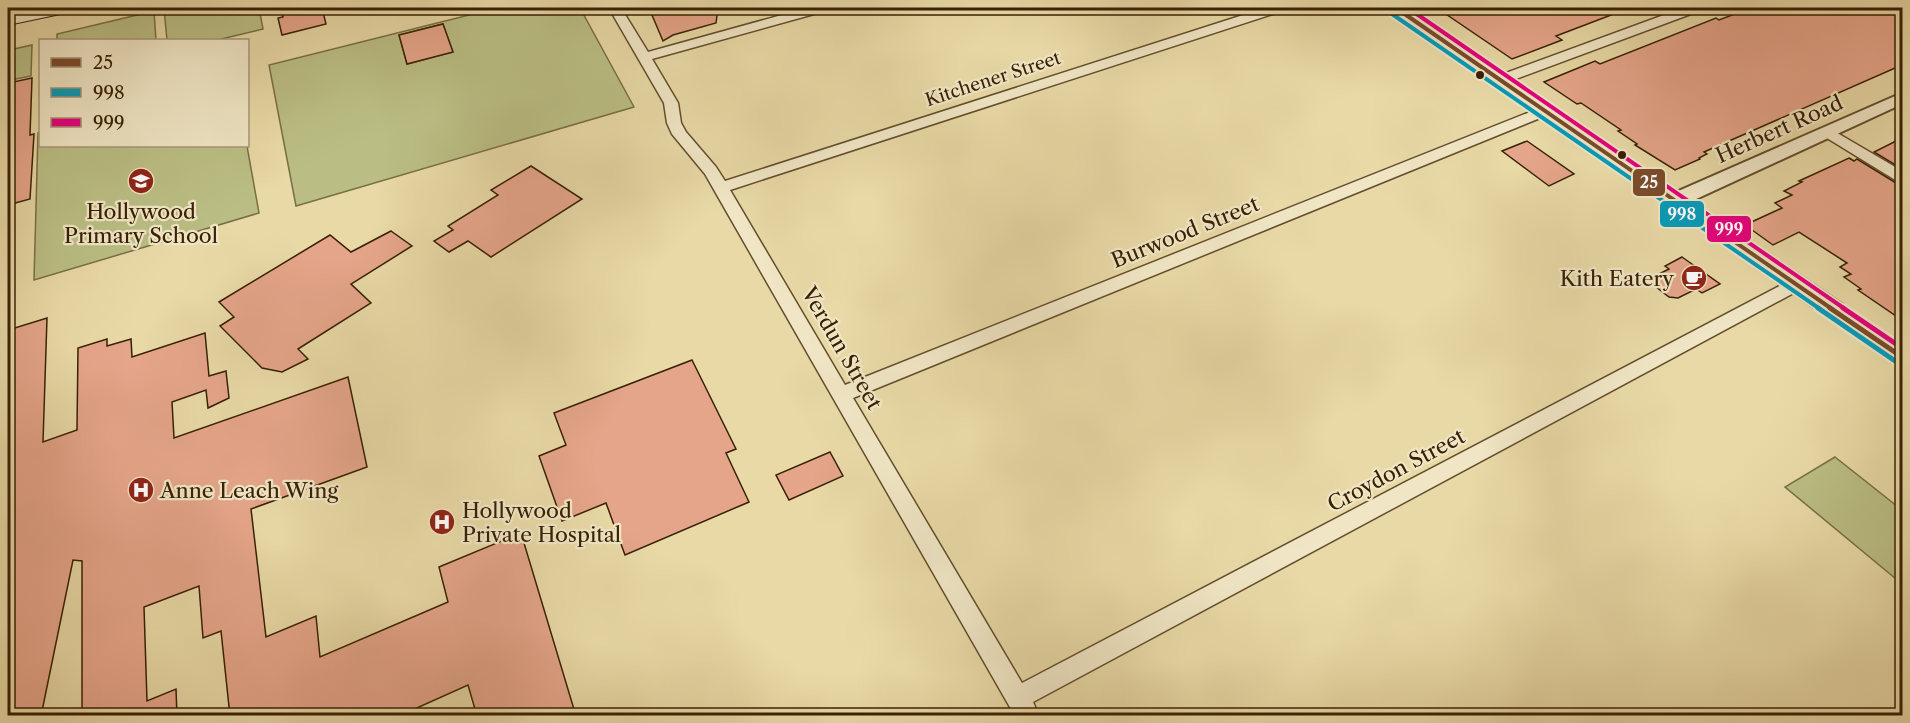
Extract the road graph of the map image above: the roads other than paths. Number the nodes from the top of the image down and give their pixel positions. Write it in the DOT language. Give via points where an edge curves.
graph roads {
  1 [pos="64,8"];
  2 [pos="615,8"];
  3 [pos="820,8"];
  4 [pos="1276,8"];
  5 [pos="1396,8"];
  6 [pos="1694,8"];
  7 [pos="8,20"];
  8 [pos="644,57"];
  9 [pos="1500,80"];
  10 [pos="1902,98"];
  11 [pos="1545,111"];
  12 [pos="1827,132"];
  13 [pos="1902,177"];
  14 [pos="721,188"];
  15 [pos="1674,201"];
  16 [pos="1797,284"];
  17 [pos="1902,357"];
  18 [pos="841,395"];
  19 [pos="1017,698"];
  20 [pos="1028,716"];
  1 -- 7 [label="main road"];
  2 -- 8 [label="street, Verdun Street"];
  3 -- 8 [label="street"];
  4 -- 14 [label="street, Kitchener Street"];
  5 -- 9 [label="main road"];
  6 -- 9 [label="street"];
  8 -- 14 [label="street, Verdun Street" via="671,103 679,134"];
  9 -- 11 [label="main road"];
  10 -- 12 [label="street, Herbert Road"];
  11 -- 15 [label="main road"];
  11 -- 18 [label="street, Burwood Street"];
  12 -- 13 [label="street"];
  12 -- 15 [label="street, Herbert Road"];
  14 -- 18 [label="street, Verdun Street"];
  15 -- 16 [label="main road"];
  16 -- 17 [label="main road"];
  16 -- 19 [label="street, Croydon Street"];
  18 -- 19 [label="street, Verdun Street"];
  19 -- 20 [label="street, Verdun Street"];
}
